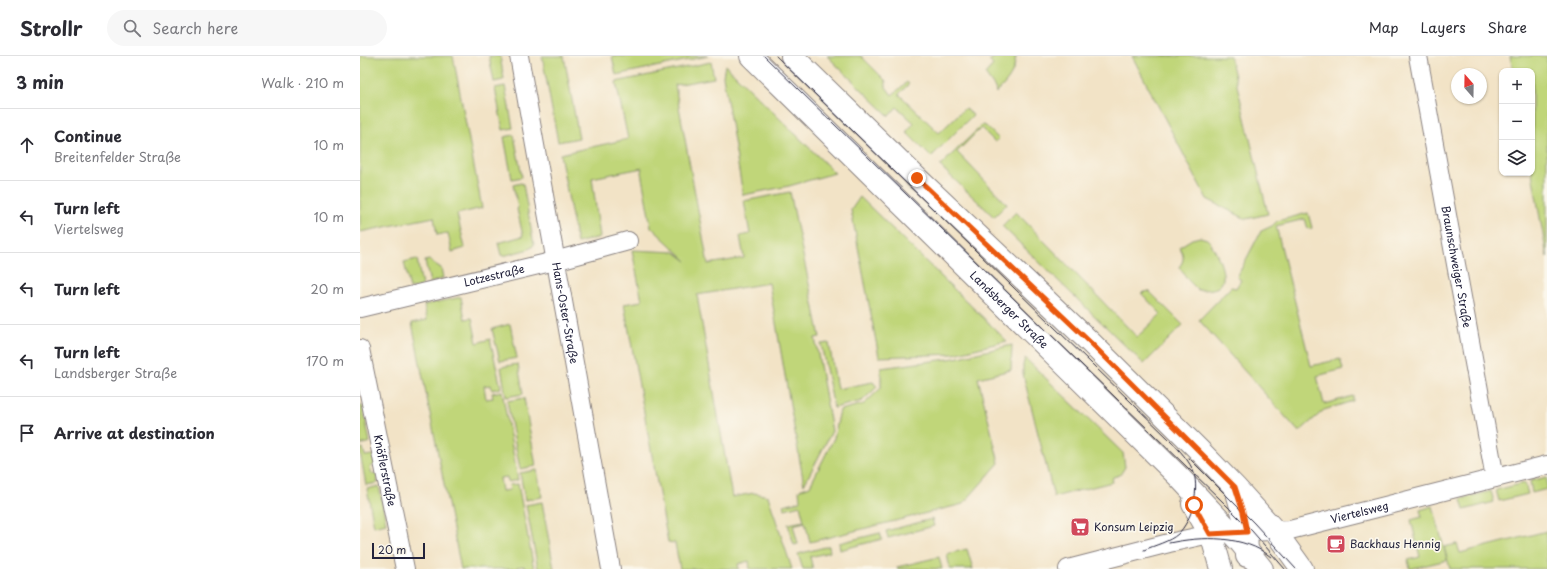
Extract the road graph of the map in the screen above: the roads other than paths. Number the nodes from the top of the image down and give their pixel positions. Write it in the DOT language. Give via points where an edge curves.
graph roads {
  1 [pos="518,56"];
  2 [pos="751,56"];
  3 [pos="792,56"];
  4 [pos="1418,56"];
  5 [pos="628,241"];
  6 [pos="555,262"];
  7 [pos="360,308"];
  8 [pos="360,348"];
  9 [pos="1547,465"];
  10 [pos="1495,478"];
  11 [pos="1235,487"];
  12 [pos="1274,530"];
  13 [pos="1236,544"];
  14 [pos="405,569"];
  15 [pos="611,569"];
  16 [pos="1068,569"];
  17 [pos="1221,569"];
  18 [pos="1262,569"];
  19 [pos="1302,569"];
  1 -- 6 [label="street, Hans-Oster-Straße"];
  2 -- 13 [label="main road, Landsberger Straße" via="1170,468"];
  3 -- 11 [label="main road" via="1091,343"];
  4 -- 10 [label="street, Braunschweiger Straße"];
  5 -- 6 [label="street, Lotzestraße"];
  6 -- 7 [label="street, Lotzestraße"];
  6 -- 15 [label="street, Hans-Oster-Straße"];
  8 -- 14 [label="street, Knöflerstraße"];
  9 -- 10 [label="street, Viertelsweg"];
  10 -- 12 [label="street, Viertelsweg" via="1297,528"];
  11 -- 12 [label="main road"];
  11 -- 13 [label="main road" via="1243,512"];
  12 -- 13 [label="street, Viertelsweg"];
  12 -- 19 [label="main road"];
  13 -- 16 [label="street, Viertelsweg" via="1170,543"];
  13 -- 17 [label="main road"];
  13 -- 18 [label="main road, Landsberger Straße"];
}
